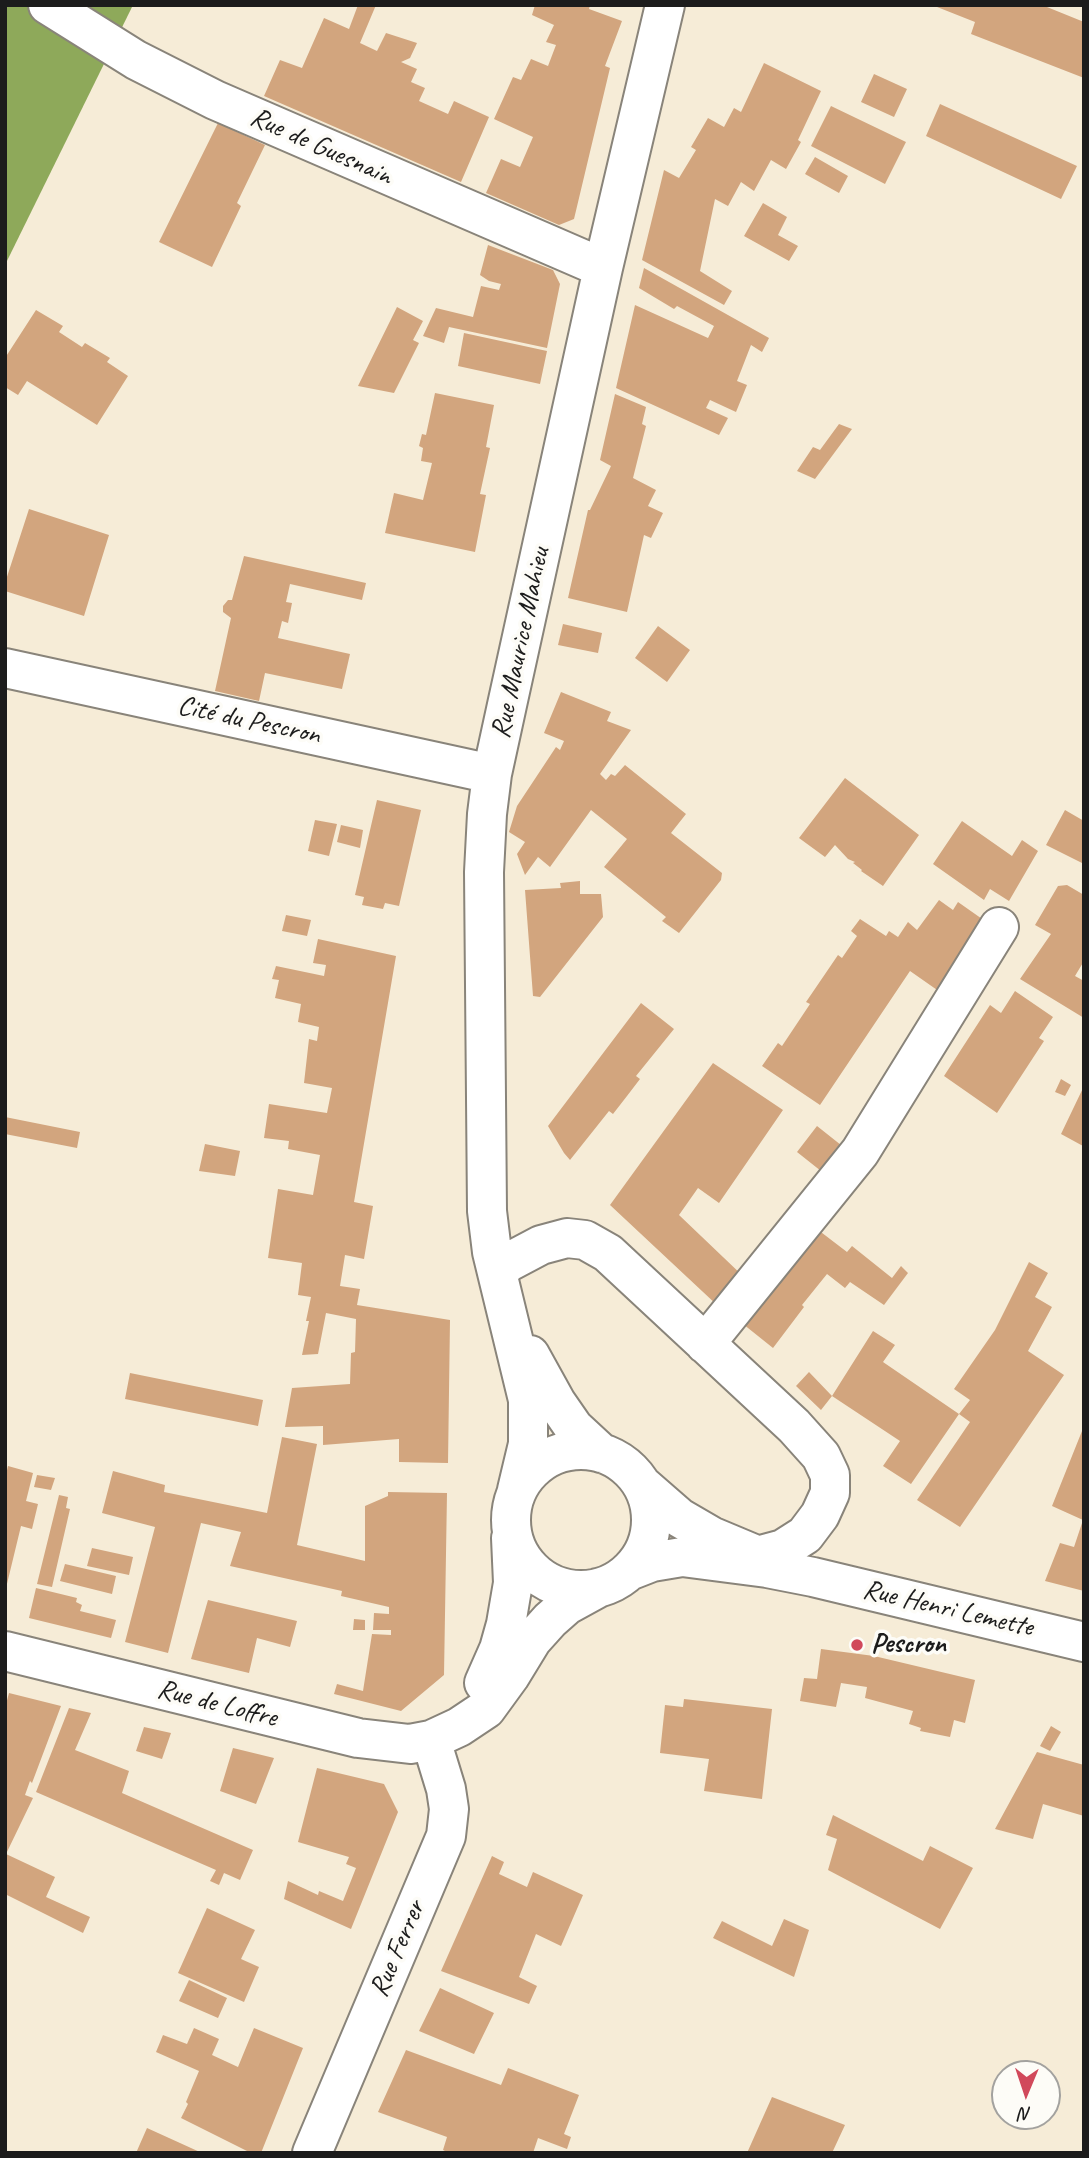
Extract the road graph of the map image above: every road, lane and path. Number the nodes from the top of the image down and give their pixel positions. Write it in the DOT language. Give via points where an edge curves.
graph roads {
  1 [pos="48,5"];
  2 [pos="665,5"];
  3 [pos="603,268"];
  4 [pos="5,668"];
  5 [pos="492,774"];
  6 [pos="999,927"];
  7 [pos="500,1282"];
  8 [pos="705,1344"];
  9 [pos="600,1453"];
  10 [pos="641,1484"];
  11 [pos="517,1490"];
  12 [pos="511,1530"];
  13 [pos="757,1556"];
  14 [pos="813,1577"];
  15 [pos="614,1579"];
  16 [pos="1084,1642"];
  17 [pos="5,1651"];
  18 [pos="431,1740"];
  19 [pos="312,2153"];
  1 -- 3 [label="street, Rue de Guesnain" via="136,60 215,100"];
  2 -- 3 [label="street, Rue Maurice Mahieu"];
  3 -- 5 [label="street, Rue Maurice Mahieu"];
  4 -- 5 [label="street, Cité du Pescron"];
  5 -- 7 [label="street, Rue Maurice Mahieu" via="484,872 486,1159 487,1211"];
  6 -- 8 [label="street" via="860,1152"];
  7 -- 8 [label="street" via="507,1263 541,1245 567,1238 585,1240 608,1253"];
  7 -- 9 [label="street, Rue Maurice Mahieu" via="527,1349 556,1402"];
  7 -- 11 [label="street, Rue Maurice Mahieu" via="529,1413 528,1444"];
  8 -- 13 [label="street" via="794,1426 821,1456 830,1475 830,1493 805,1535 783,1549"];
  9 -- 10 [label="street" via="624,1465"];
  9 -- 11 [label="street" via="573,1450 546,1459"];
  10 -- 13 [label="street, Rue Henri Lemette" via="680,1518"];
  10 -- 15 [label="street" via="649,1506 650,1529 643,1552"];
  11 -- 12 [label="street"];
  12 -- 15 [label="street" via="519,1555 547,1582 572,1590"];
  12 -- 18 [label="street" via="513,1583 499,1649 474,1703"];
  13 -- 14 [label="street, Rue Henri Lemette"];
  14 -- 15 [label="street, Rue Henri Lemette" via="682,1557 652,1562"];
  14 -- 16 [label="street, Rue Henri Lemette"];
  15 -- 18 [label="street, Rue de Loffre" via="550,1619 486,1709"];
  17 -- 18 [label="street, Rue de Loffre" via="358,1738 410,1744"];
  18 -- 19 [label="street, Rue Ferrer" via="446,1789 446,1836"];
}
